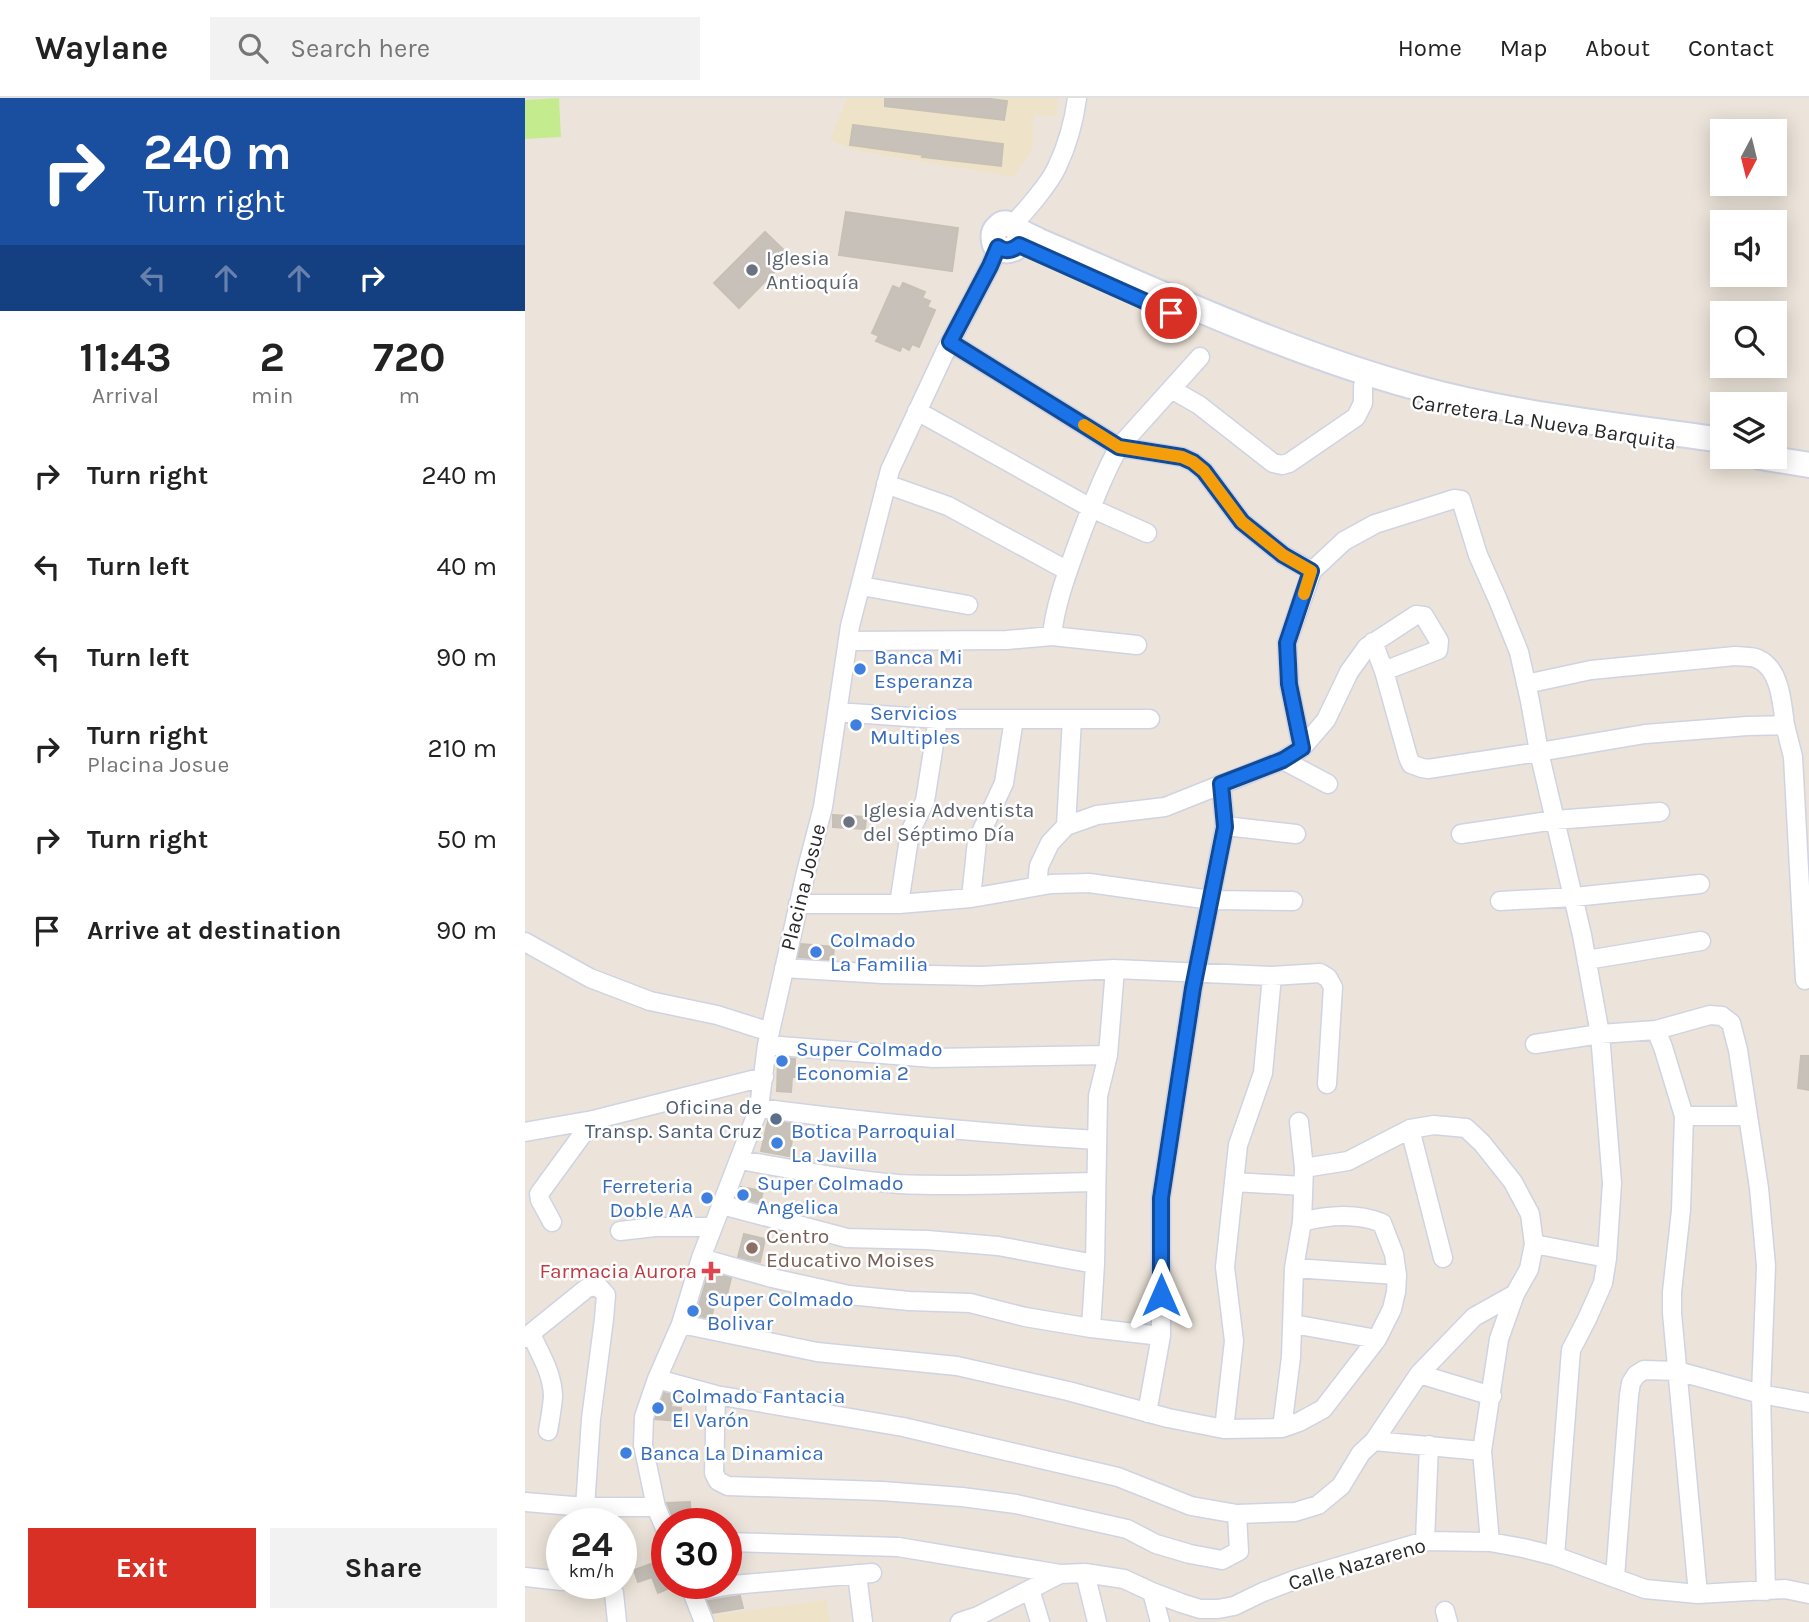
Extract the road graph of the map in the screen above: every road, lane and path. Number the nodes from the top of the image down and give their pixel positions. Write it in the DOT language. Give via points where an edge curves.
graph roads {
  1 [pos="1077,98"];
  2 [pos="1012,237"];
  3 [pos="950,342"];
  4 [pos="1200,357"];
  5 [pos="1363,386"];
  6 [pos="1171,389"];
  7 [pos="1413,394"];
  8 [pos="917,411"];
  9 [pos="1534,418"];
  10 [pos="1710,439"];
  11 [pos="1119,447"];
  12 [pos="1710,449"];
  13 [pos="1787,449"];
  14 [pos="1809,453"];
  15 [pos="1787,461"];
  16 [pos="1809,465"];
  17 [pos="886,484"];
  18 [pos="1091,508"];
  19 [pos="1147,533"];
  20 [pos="1068,571"];
  21 [pos="1311,571"];
  22 [pos="861,586"];
  23 [pos="968,605"];
  24 [pos="1052,636"];
  25 [pos="848,641"];
  26 [pos="1373,642"];
  27 [pos="1137,645"];
  28 [pos="1384,671"];
  29 [pos="1526,684"];
  30 [pos="837,712"];
  31 [pos="938,719"];
  32 [pos="1014,719"];
  33 [pos="1072,719"];
  34 [pos="1150,719"];
  35 [pos="1785,726"];
  36 [pos="1302,748"];
  37 [pos="1538,752"];
  38 [pos="1283,760"];
  39 [pos="1221,784"];
  40 [pos="1328,785"];
  41 [pos="1660,812"];
  42 [pos="1555,820"];
  43 [pos="1066,826"];
  44 [pos="1225,827"];
  45 [pos="1296,834"];
  46 [pos="1461,834"];
  47 [pos="1700,884"];
  48 [pos="1037,886"];
  49 [pos="1574,897"];
  50 [pos="971,898"];
  51 [pos="1211,900"];
  52 [pos="1293,901"];
  53 [pos="1500,901"];
  54 [pos="798,904"];
  55 [pos="899,904"];
  56 [pos="1701,941"];
  57 [pos="525,942"];
  58 [pos="1587,960"];
  59 [pos="784,968"];
  60 [pos="1115,969"];
  61 [pos="1197,972"];
  62 [pos="1272,976"];
  63 [pos="1805,980"];
  64 [pos="1656,1030"];
  65 [pos="1600,1034"];
  66 [pos="768,1039"];
  67 [pos="1535,1044"];
  68 [pos="1108,1055"];
  69 [pos="764,1077"];
  70 [pos="1327,1084"];
  71 [pos="759,1108"];
  72 [pos="1684,1116"];
  73 [pos="1748,1116"];
  74 [pos="593,1120"];
  75 [pos="1299,1122"];
  76 [pos="528,1129"];
  77 [pos="1410,1129"];
  78 [pos="1097,1140"];
  79 [pos="740,1160"];
  80 [pos="1304,1168"];
  81 [pos="1097,1182"];
  82 [pos="1234,1182"];
  83 [pos="1303,1186"];
  84 [pos="722,1205"];
  85 [pos="552,1222"];
  86 [pos="1302,1222"];
  87 [pos="713,1227"];
  88 [pos="620,1231"];
  89 [pos="1534,1244"];
  90 [pos="701,1258"];
  91 [pos="1443,1258"];
  92 [pos="1607,1258"];
  93 [pos="1095,1264"];
  94 [pos="1294,1268"];
  95 [pos="1397,1275"];
  96 [pos="1515,1294"];
  97 [pos="681,1324"];
  98 [pos="1293,1324"];
  99 [pos="1091,1328"];
  100 [pos="528,1336"];
  101 [pos="1161,1336"];
  102 [pos="1377,1339"];
  103 [pos="1677,1371"];
  104 [pos="1419,1374"];
  105 [pos="657,1380"];
  106 [pos="1761,1394"];
  107 [pos="716,1395"];
  108 [pos="1492,1396"];
  109 [pos="1809,1404"];
  110 [pos="1147,1413"];
  111 [pos="1224,1429"];
  112 [pos="1282,1429"];
  113 [pos="548,1431"];
  114 [pos="1374,1441"];
  115 [pos="1429,1445"];
  116 [pos="1482,1451"];
  117 [pos="525,1502"];
  118 [pos="585,1507"];
  119 [pos="656,1507"];
  120 [pos="1237,1514"];
  121 [pos="1425,1541"];
  122 [pos="742,1542"];
  123 [pos="1490,1542"];
  124 [pos="1555,1556"];
  125 [pos="1085,1573"];
  126 [pos="1060,1574"];
  127 [pos="525,1577"];
  128 [pos="1615,1577"];
  129 [pos="546,1579"];
  130 [pos="742,1584"];
  131 [pos="1031,1589"];
  132 [pos="1766,1591"];
  133 [pos="1152,1592"];
  134 [pos="1698,1594"];
  135 [pos="1809,1594"];
  136 [pos="615,1599"];
  137 [pos="695,1599"];
  138 [pos="980,1619"];
  139 [pos="617,1622"];
  140 [pos="704,1622"];
  141 [pos="863,1622"];
  142 [pos="960,1622"];
  143 [pos="1040,1622"];
  144 [pos="1097,1622"];
  145 [pos="1160,1622"];
  1 -- 2 [label="street, Placina Josue" via="1056,169"];
  2 -- 3 [label="street, Placina Josue" via="990,266"];
  2 -- 5 [label="street, Carretera La Nueva Barquita" via="1219,334"];
  2 -- 7 [label="street, Carretera La Nueva Barquita"];
  3 -- 8 [label="street, Placina Josue"];
  3 -- 11 [label="street"];
  4 -- 6 [label="street"];
  5 -- 6 [label="street" via="1363,403 1356,417 1282,466"];
  5 -- 7 [label="street, Carretera La Nueva Barquita"];
  6 -- 11 [label="street"];
  7 -- 9 [label="street, Carretera La Nueva Barquita"];
  8 -- 17 [label="street, Placina Josue"];
  8 -- 18 [label="street"];
  9 -- 10 [label="street, Carretera La Nueva Barquita"];
  9 -- 12 [label="street, Carretera La Nueva Barquita"];
  11 -- 18 [label="street"];
  11 -- 21 [label="street" via="1193,462 1242,522"];
  13 -- 14 [label="street"];
  15 -- 16 [label="street"];
  17 -- 20 [label="street" via="948,506"];
  17 -- 22 [label="street, Placina Josue"];
  18 -- 19 [label="street"];
  18 -- 20 [label="street"];
  20 -- 24 [label="street"];
  21 -- 29 [label="street" via="1344,541 1375,524 1461,500"];
  21 -- 36 [label="street" via="1287,643 1289,684"];
  22 -- 23 [label="street"];
  22 -- 25 [label="street, Placina Josue"];
  24 -- 25 [label="street"];
  24 -- 27 [label="street"];
  25 -- 30 [label="street, Placina Josue"];
  26 -- 28 [label="street"];
  26 -- 28 [label="street" via="1416,615 1425,616 1439,641 1438,650"];
  26 -- 36 [label="street" via="1349,673 1326,720"];
  28 -- 37 [label="street" via="1411,764 1428,769"];
  29 -- 35 [label="street" via="1591,670 1735,656 1757,658 1773,674"];
  29 -- 37 [label="street"];
  30 -- 31 [label="street"];
  30 -- 54 [label="street, Placina Josue" via="823,807"];
  31 -- 32 [label="street"];
  31 -- 55 [label="street" via="925,800 910,832"];
  32 -- 33 [label="street"];
  32 -- 50 [label="street" via="1004,783 977,841"];
  33 -- 34 [label="street"];
  33 -- 43 [label="street"];
  35 -- 37 [label="street" via="1645,734"];
  35 -- 63 [label="street" via="1793,757"];
  36 -- 38 [label="street"];
  37 -- 42 [label="street"];
  38 -- 39 [label="street"];
  38 -- 40 [label="street"];
  39 -- 43 [label="street" via="1165,807 1097,815"];
  39 -- 44 [label="street"];
  41 -- 42 [label="street"];
  42 -- 46 [label="street"];
  42 -- 49 [label="street"];
  43 -- 48 [label="street" via="1050,843 1039,866"];
  44 -- 45 [label="street"];
  44 -- 51 [label="street"];
  47 -- 49 [label="street"];
  48 -- 50 [label="street"];
  48 -- 51 [label="street" via="1089,883"];
  49 -- 53 [label="street"];
  49 -- 58 [label="street"];
  50 -- 55 [label="street"];
  51 -- 52 [label="street"];
  51 -- 61 [label="street"];
  54 -- 55 [label="street"];
  54 -- 59 [label="street, Placina Josue"];
  56 -- 58 [label="street"];
  57 -- 66 [label="street" via="590,978 650,1001 717,1015"];
  58 -- 65 [label="street"];
  59 -- 60 [label="street" via="981,976"];
  59 -- 66 [label="street, Placina Josue"];
  60 -- 61 [label="street"];
  60 -- 68 [label="street"];
  61 -- 62 [label="street"];
  61 -- 101 [label="street" via="1161,1198"];
  62 -- 70 [label="street" via="1320,973 1333,987"];
  62 -- 82 [label="street" via="1263,1073 1238,1145"];
  64 -- 65 [label="street"];
  64 -- 72 [label="street"];
  64 -- 73 [label="street" via="1710,1015 1727,1019 1738,1050"];
  65 -- 67 [label="street"];
  65 -- 92 [label="street" via="1612,1183"];
  66 -- 68 [label="street" via="933,1058"];
  66 -- 69 [label="street, Placina Josue"];
  68 -- 78 [label="street" via="1098,1096"];
  69 -- 71 [label="street, Placina Josue"];
  69 -- 74 [label="street"];
  71 -- 78 [label="street"];
  71 -- 79 [label="street, Placina Josue"];
  72 -- 73 [label="street"];
  72 -- 103 [label="street" via="1672,1292"];
  73 -- 106 [label="street" via="1766,1266"];
  74 -- 76 [label="street"];
  74 -- 85 [label="street" via="539,1194"];
  75 -- 80 [label="street"];
  77 -- 80 [label="street" via="1348,1161"];
  77 -- 89 [label="street" via="1434,1125 1466,1128 1513,1182 1530,1214"];
  77 -- 91 [label="street"];
  78 -- 81 [label="street"];
  79 -- 81 [label="street" via="895,1183"];
  79 -- 84 [label="street, Placina Josue"];
  80 -- 83 [label="street"];
  81 -- 93 [label="street"];
  82 -- 83 [label="street"];
  82 -- 111 [label="street" via="1225,1267 1234,1341"];
  83 -- 86 [label="street"];
  84 -- 87 [label="street, Placina Josue"];
  84 -- 93 [label="street" via="847,1238 998,1246"];
  86 -- 94 [label="street"];
  86 -- 95 [label="street" via="1352,1216 1382,1223"];
  87 -- 88 [label="street"];
  87 -- 90 [label="street, Placina Josue"];
  89 -- 92 [label="street"];
  89 -- 96 [label="street" via="1529,1269"];
  90 -- 97 [label="street, Placina Josue"];
  90 -- 99 [label="street" via="849,1295 970,1303"];
  92 -- 124 [label="street" via="1603,1283 1571,1350"];
  93 -- 99 [label="street"];
  94 -- 95 [label="street"];
  94 -- 98 [label="street"];
  95 -- 102 [label="street" via="1392,1309"];
  96 -- 104 [label="street" via="1474,1317"];
  96 -- 108 [label="street" via="1499,1339"];
  97 -- 105 [label="street, Placina Josue"];
  97 -- 110 [label="street" via="817,1352 957,1366"];
  98 -- 102 [label="street"];
  98 -- 112 [label="street"];
  99 -- 101 [label="street"];
  100 -- 113 [label="street" via="551,1383"];
  100 -- 118 [label="street" via="587,1288 598,1286 606,1294"];
  101 -- 110 [label="street"];
  102 -- 112 [label="street" via="1323,1409"];
  103 -- 106 [label="street"];
  103 -- 128 [label="street" via="1644,1370 1631,1383"];
  103 -- 134 [label="street"];
  104 -- 108 [label="street"];
  104 -- 114 [label="street"];
  105 -- 107 [label="street"];
  105 -- 119 [label="street, Placina Josue" via="644,1417 643,1445"];
  106 -- 109 [label="street"];
  106 -- 132 [label="street"];
  107 -- 120 [label="street" via="903,1427 1118,1477 1191,1506"];
  107 -- 120 [label="street" via="714,1473 727,1486 882,1491 1016,1504 1127,1529 1156,1544 1222,1560 1239,1551"];
  108 -- 116 [label="street"];
  110 -- 111 [label="street"];
  111 -- 112 [label="street"];
  114 -- 115 [label="street"];
  114 -- 120 [label="street" via="1341,1486 1318,1505 1295,1512"];
  115 -- 116 [label="street"];
  115 -- 121 [label="street"];
  116 -- 123 [label="street"];
  117 -- 118 [label="street"];
  118 -- 119 [label="street"];
  121 -- 123 [label="street, Calle Nazareno"];
  121 -- 133 [label="street, Calle Nazareno" via="1297,1579 1218,1609 1200,1609"];
  122 -- 126 [label="street" via="898,1547"];
  123 -- 124 [label="street, Calle Nazareno"];
  124 -- 128 [label="street, Calle Nazareno"];
  125 -- 126 [label="street, Calle Nazareno"];
  125 -- 133 [label="street, Calle Nazareno" via="1124,1579"];
  125 -- 144 [label="street"];
  126 -- 131 [label="street, Calle Nazareno"];
  127 -- 129 [label="street"];
  128 -- 134 [label="street, Calle Nazareno" via="1645,1589"];
  130 -- 141 [label="street" via="865,1574"];
  131 -- 138 [label="street, Calle Nazareno"];
  131 -- 143 [label="street"];
  132 -- 134 [label="street, Calle Nazareno"];
  132 -- 135 [label="street, Calle Nazareno"];
  133 -- 145 [label="street"];
  136 -- 139 [label="street"];
  137 -- 140 [label="street"];
  138 -- 142 [label="street, Calle Nazareno"];
}
